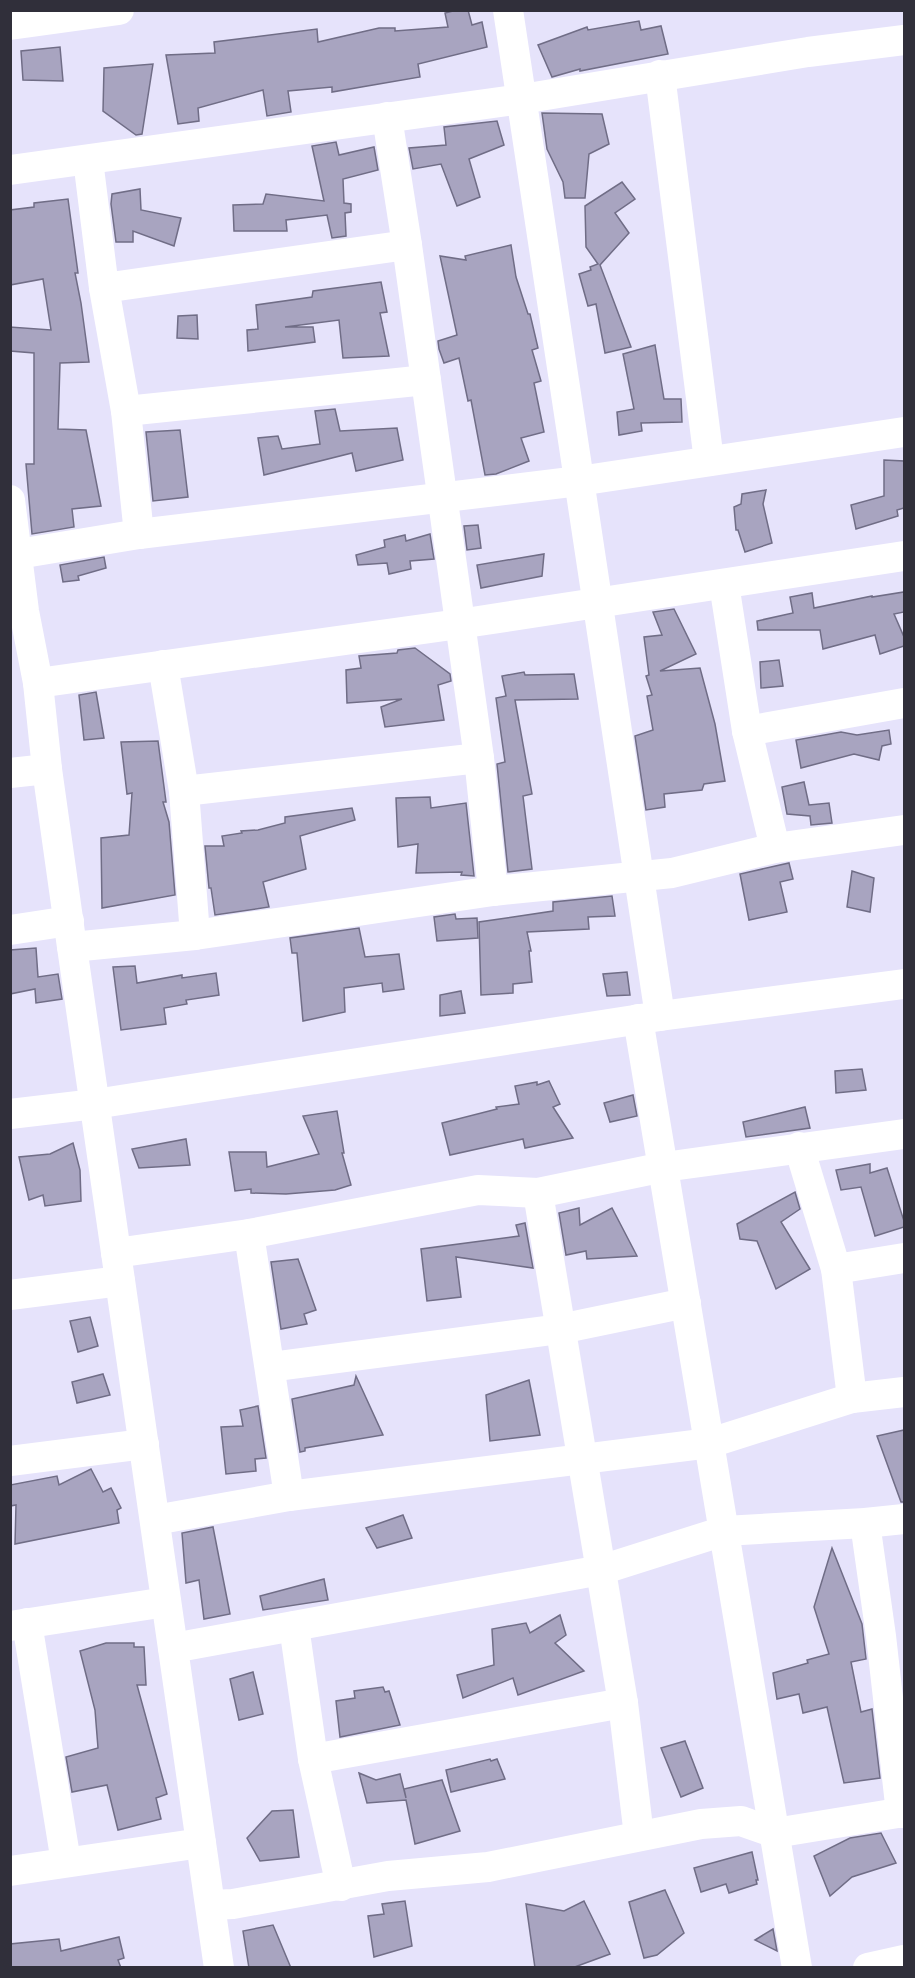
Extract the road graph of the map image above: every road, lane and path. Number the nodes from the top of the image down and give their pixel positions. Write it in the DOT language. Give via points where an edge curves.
graph roads {
  1 [pos="119,10"];
  2 [pos="508,10"];
  3 [pos="10,25"];
  4 [pos="904,40"];
  5 [pos="660,75"];
  6 [pos="522,99"];
  7 [pos="387,117"];
  8 [pos="88,160"];
  9 [pos="10,170"];
  10 [pos="407,245"];
  11 [pos="104,288"];
  12 [pos="426,380"];
  13 [pos="126,411"];
  14 [pos="904,432"];
  15 [pos="709,461"];
  16 [pos="579,481"];
  17 [pos="443,497"];
  18 [pos="10,500"];
  19 [pos="140,534"];
  20 [pos="18,554"];
  21 [pos="904,556"];
  22 [pos="724,584"];
  23 [pos="597,603"];
  24 [pos="17,612"];
  25 [pos="459,624"];
  26 [pos="163,665"];
  27 [pos="38,683"];
  28 [pos="904,703"];
  29 [pos="747,731"];
  30 [pos="479,758"];
  31 [pos="47,769"];
  32 [pos="10,773"];
  33 [pos="184,791"];
  34 [pos="904,830"];
  35 [pos="775,848"];
  36 [pos="640,877"];
  37 [pos="493,891"];
  38 [pos="10,930"];
  39 [pos="70,934"];
  40 [pos="195,934"];
  41 [pos="904,984"];
  42 [pos="649,1017"];
  43 [pos="95,1104"];
  44 [pos="10,1114"];
  45 [pos="904,1134"];
  46 [pos="799,1147"];
  47 [pos="664,1167"];
  48 [pos="538,1193"];
  49 [pos="249,1234"];
  50 [pos="904,1258"];
  51 [pos="118,1267"];
  52 [pos="836,1269"];
  53 [pos="10,1295"];
  54 [pos="686,1303"];
  55 [pos="560,1329"];
  56 [pos="270,1367"];
  57 [pos="904,1392"];
  58 [pos="852,1398"];
  59 [pos="710,1443"];
  60 [pos="144,1444"];
  61 [pos="582,1458"];
  62 [pos="10,1461"];
  63 [pos="289,1496"];
  64 [pos="904,1519"];
  65 [pos="155,1520"];
  66 [pos="865,1523"];
  67 [pos="724,1531"];
  68 [pos="601,1570"];
  69 [pos="166,1602"];
  70 [pos="19,1624"];
  71 [pos="294,1626"];
  72 [pos="893,1637"];
  73 [pos="173,1648"];
  74 [pos="623,1703"];
  75 [pos="313,1758"];
  76 [pos="903,1813"];
  77 [pos="775,1833"];
  78 [pos="639,1836"];
  79 [pos="201,1843"];
  80 [pos="66,1862"];
  81 [pos="10,1871"];
  82 [pos="341,1886"];
  83 [pos="211,1905"];
  84 [pos="904,1960"];
  85 [pos="219,1968"];
  86 [pos="797,1968"];
  87 [pos="868,1968"];
  1 -- 3 [label="street"];
  2 -- 6 [label="street"];
  4 -- 5 [label="street"];
  5 -- 6 [label="street"];
  5 -- 15 [label="street"];
  6 -- 7 [label="street"];
  6 -- 16 [label="street"];
  7 -- 8 [label="street"];
  7 -- 10 [label="street"];
  8 -- 9 [label="street"];
  8 -- 11 [label="street"];
  10 -- 11 [label="street"];
  10 -- 12 [label="street"];
  11 -- 13 [label="street"];
  12 -- 13 [label="street"];
  12 -- 17 [label="street"];
  13 -- 19 [label="street"];
  14 -- 15 [label="street"];
  15 -- 16 [label="street"];
  16 -- 17 [label="street"];
  16 -- 23 [label="street"];
  17 -- 19 [label="street"];
  17 -- 25 [label="street"];
  18 -- 20 [label="street"];
  19 -- 20 [label="street"];
  20 -- 24 [label="street"];
  21 -- 22 [label="street"];
  22 -- 23 [label="street"];
  22 -- 29 [label="street"];
  23 -- 25 [label="street"];
  23 -- 36 [label="street"];
  24 -- 27 [label="street"];
  25 -- 26 [label="street"];
  25 -- 30 [label="street"];
  26 -- 27 [label="street"];
  26 -- 33 [label="street"];
  27 -- 31 [label="street"];
  28 -- 29 [label="street"];
  29 -- 35 [label="street"];
  30 -- 33 [label="street"];
  30 -- 37 [label="street"];
  31 -- 32 [label="street"];
  31 -- 39 [label="street"];
  33 -- 40 [label="street"];
  34 -- 35 [label="street"];
  35 -- 36 [label="street"];
  36 -- 37 [label="street"];
  36 -- 42 [label="street"];
  37 -- 40 [label="street"];
  38 -- 39 [label="street"];
  39 -- 40 [label="street"];
  39 -- 43 [label="street"];
  41 -- 42 [label="street"];
  42 -- 43 [label="street"];
  42 -- 47 [label="street"];
  43 -- 44 [label="street"];
  43 -- 51 [label="street"];
  45 -- 46 [label="street"];
  46 -- 47 [label="street"];
  46 -- 52 [label="street"];
  47 -- 48 [label="street"];
  47 -- 54 [label="street"];
  48 -- 49 [label="street" via="478,1190"];
  48 -- 55 [label="street"];
  49 -- 51 [label="street"];
  49 -- 56 [label="street"];
  50 -- 52 [label="street"];
  51 -- 53 [label="street"];
  51 -- 60 [label="street"];
  52 -- 58 [label="street"];
  54 -- 55 [label="street"];
  54 -- 59 [label="street"];
  55 -- 56 [label="street"];
  55 -- 61 [label="street"];
  56 -- 63 [label="street"];
  57 -- 58 [label="street"];
  58 -- 59 [label="street"];
  59 -- 61 [label="street"];
  59 -- 67 [label="street"];
  60 -- 62 [label="street"];
  60 -- 65 [label="street"];
  61 -- 63 [label="street"];
  61 -- 68 [label="street"];
  63 -- 65 [label="street"];
  64 -- 66 [label="street"];
  65 -- 69 [label="street"];
  66 -- 67 [label="street"];
  66 -- 72 [label="street"];
  67 -- 68 [label="street"];
  67 -- 77 [label="street"];
  68 -- 71 [label="street"];
  68 -- 74 [label="street"];
  69 -- 70 [label="street"];
  69 -- 73 [label="street"];
  70 -- 80 [label="street"];
  71 -- 73 [label="street"];
  71 -- 75 [label="street"];
  72 -- 76 [label="street"];
  73 -- 79 [label="street"];
  74 -- 75 [label="street"];
  74 -- 78 [label="street"];
  75 -- 82 [label="street"];
  76 -- 77 [label="street"];
  77 -- 78 [label="street" via="741,1821"];
  77 -- 86 [label="street"];
  78 -- 82 [label="street" via="488,1867 388,1876"];
  79 -- 80 [label="street"];
  79 -- 83 [label="street"];
  80 -- 81 [label="street"];
  82 -- 83 [label="street"];
  83 -- 85 [label="street"];
  84 -- 87 [label="street"];
}
